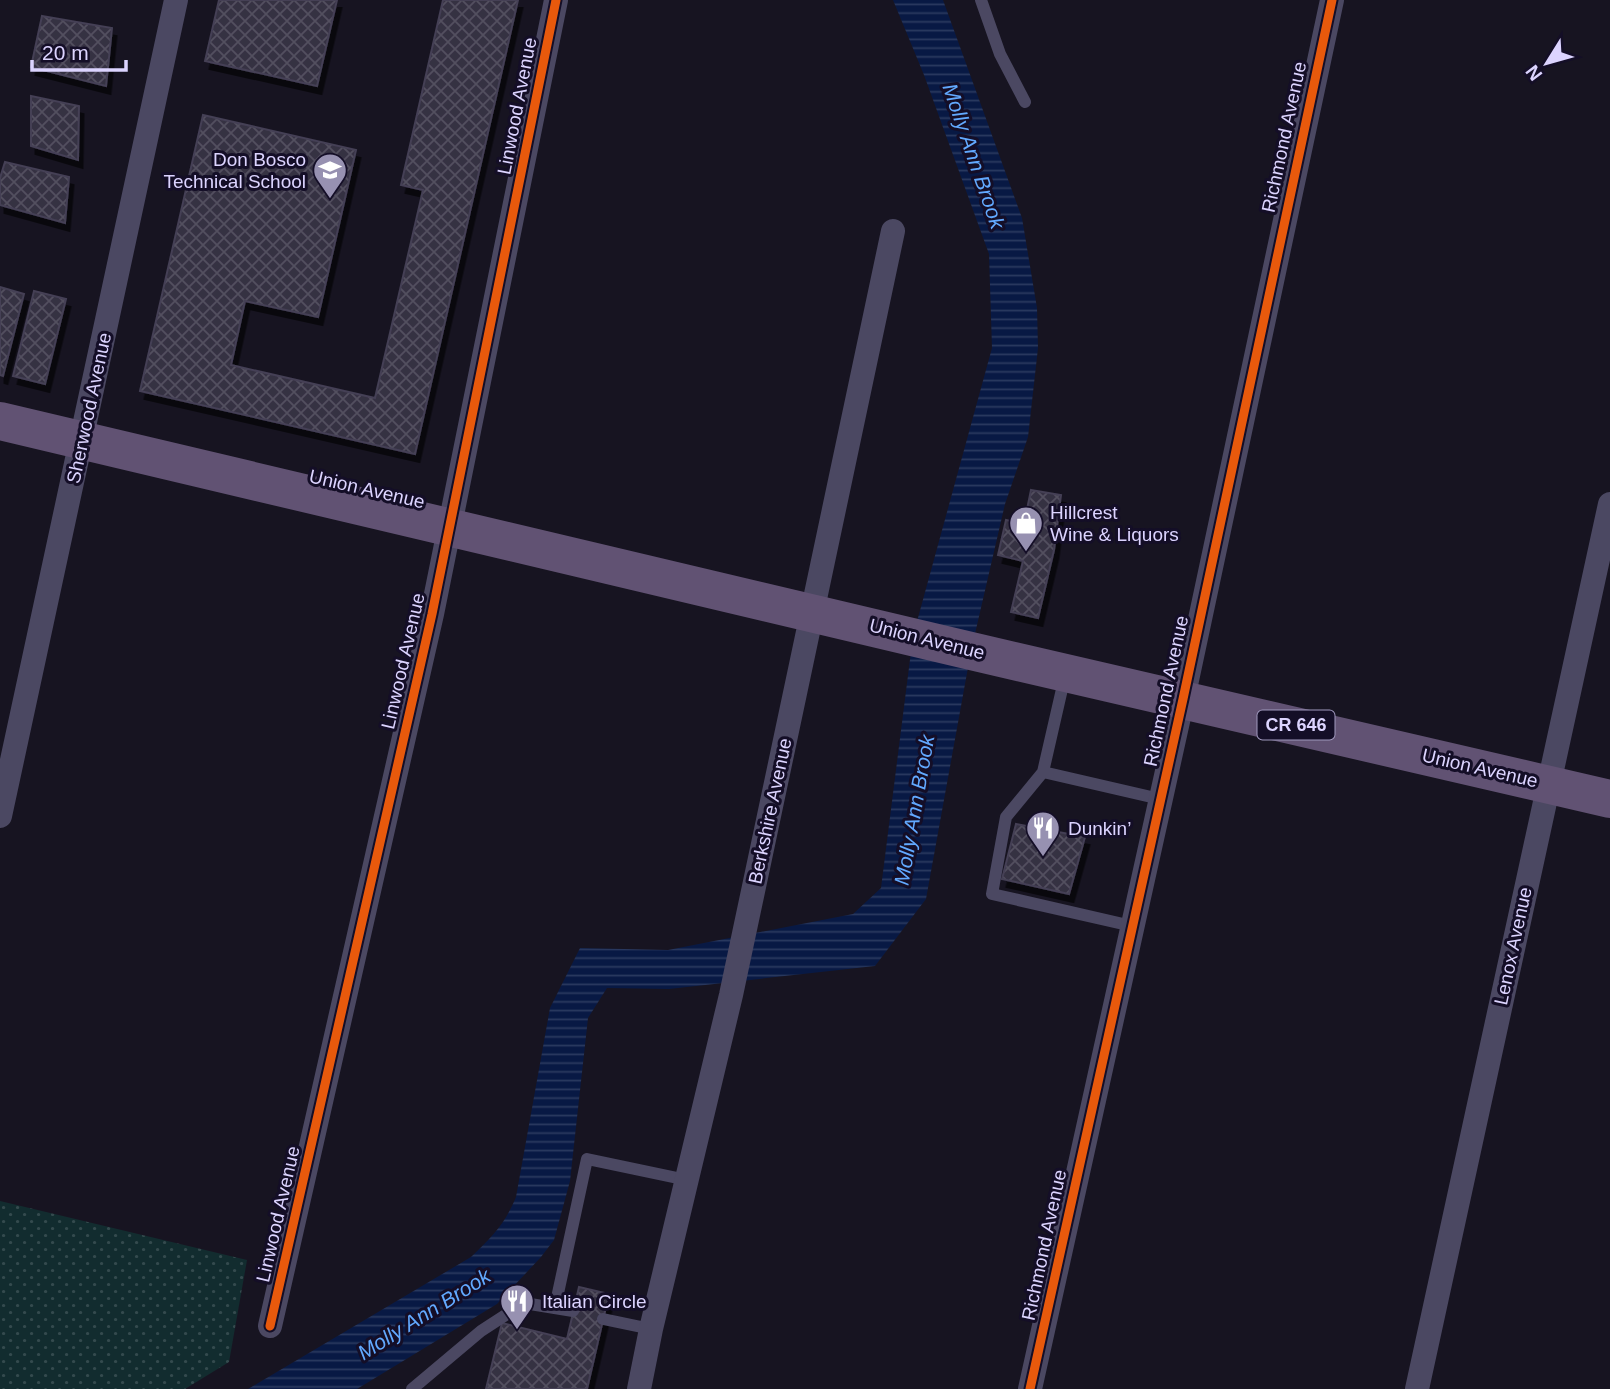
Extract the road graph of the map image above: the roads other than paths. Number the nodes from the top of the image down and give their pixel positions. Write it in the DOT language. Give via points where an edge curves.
graph roads {
  1 [pos="176,0"];
  2 [pos="556,0"];
  3 [pos="981,0"];
  4 [pos="1332,0"];
  5 [pos="1025,102"];
  6 [pos="893,231"];
  7 [pos="0,421"];
  8 [pos="82,440"];
  9 [pos="1610,504"];
  10 [pos="449,526"];
  11 [pos="812,611"];
  12 [pos="1066,673"];
  13 [pos="1183,699"];
  14 [pos="1043,772"];
  15 [pos="1548,784"];
  16 [pos="1160,799"];
  17 [pos="1610,799"];
  18 [pos="0,816"];
  19 [pos="1132,926"];
  20 [pos="687,1180"];
  21 [pos="555,1307"];
  22 [pos="573,1311"];
  23 [pos="603,1319"];
  24 [pos="270,1326"];
  25 [pos="651,1329"];
  26 [pos="412,1389"];
  27 [pos="639,1389"];
  28 [pos="1030,1389"];
  29 [pos="1417,1389"];
  1 -- 8 [label="street, Sherwood Avenue"];
  2 -- 10 [label="street, Linwood Avenue"];
  3 -- 5 [label="lane" via="1000,54"];
  4 -- 13 [label="street, Richmond Avenue"];
  6 -- 11 [label="street, Berkshire Avenue"];
  7 -- 8 [label="main road, Union Avenue / CR 646"];
  8 -- 10 [label="main road, Union Avenue / CR 646"];
  8 -- 18 [label="street, Sherwood Avenue"];
  9 -- 15 [label="street, Lenox Avenue"];
  10 -- 11 [label="main road, Union Avenue / CR 646"];
  10 -- 24 [label="street, Linwood Avenue"];
  11 -- 12 [label="main road, Union Avenue / CR 646"];
  11 -- 20 [label="street, Berkshire Avenue"];
  12 -- 13 [label="main road, Union Avenue / CR 646"];
  12 -- 14 [label="lane"];
  13 -- 15 [label="main road, Union Avenue / CR 646"];
  13 -- 16 [label="street, Richmond Avenue"];
  14 -- 16 [label="lane"];
  14 -- 19 [label="lane" via="1006,817 992,894"];
  15 -- 17 [label="main road, Union Avenue / CR 646"];
  15 -- 29 [label="street, Lenox Avenue"];
  16 -- 19 [label="street, Richmond Avenue"];
  19 -- 28 [label="street, Richmond Avenue"];
  20 -- 21 [label="lane" via="587,1159"];
  20 -- 25 [label="street, Berkshire Avenue"];
  21 -- 22 [label="lane"];
  21 -- 26 [label="lane" via="524,1303 481,1331"];
  23 -- 25 [label="lane"];
  25 -- 27 [label="street, Berkshire Avenue"];
}
